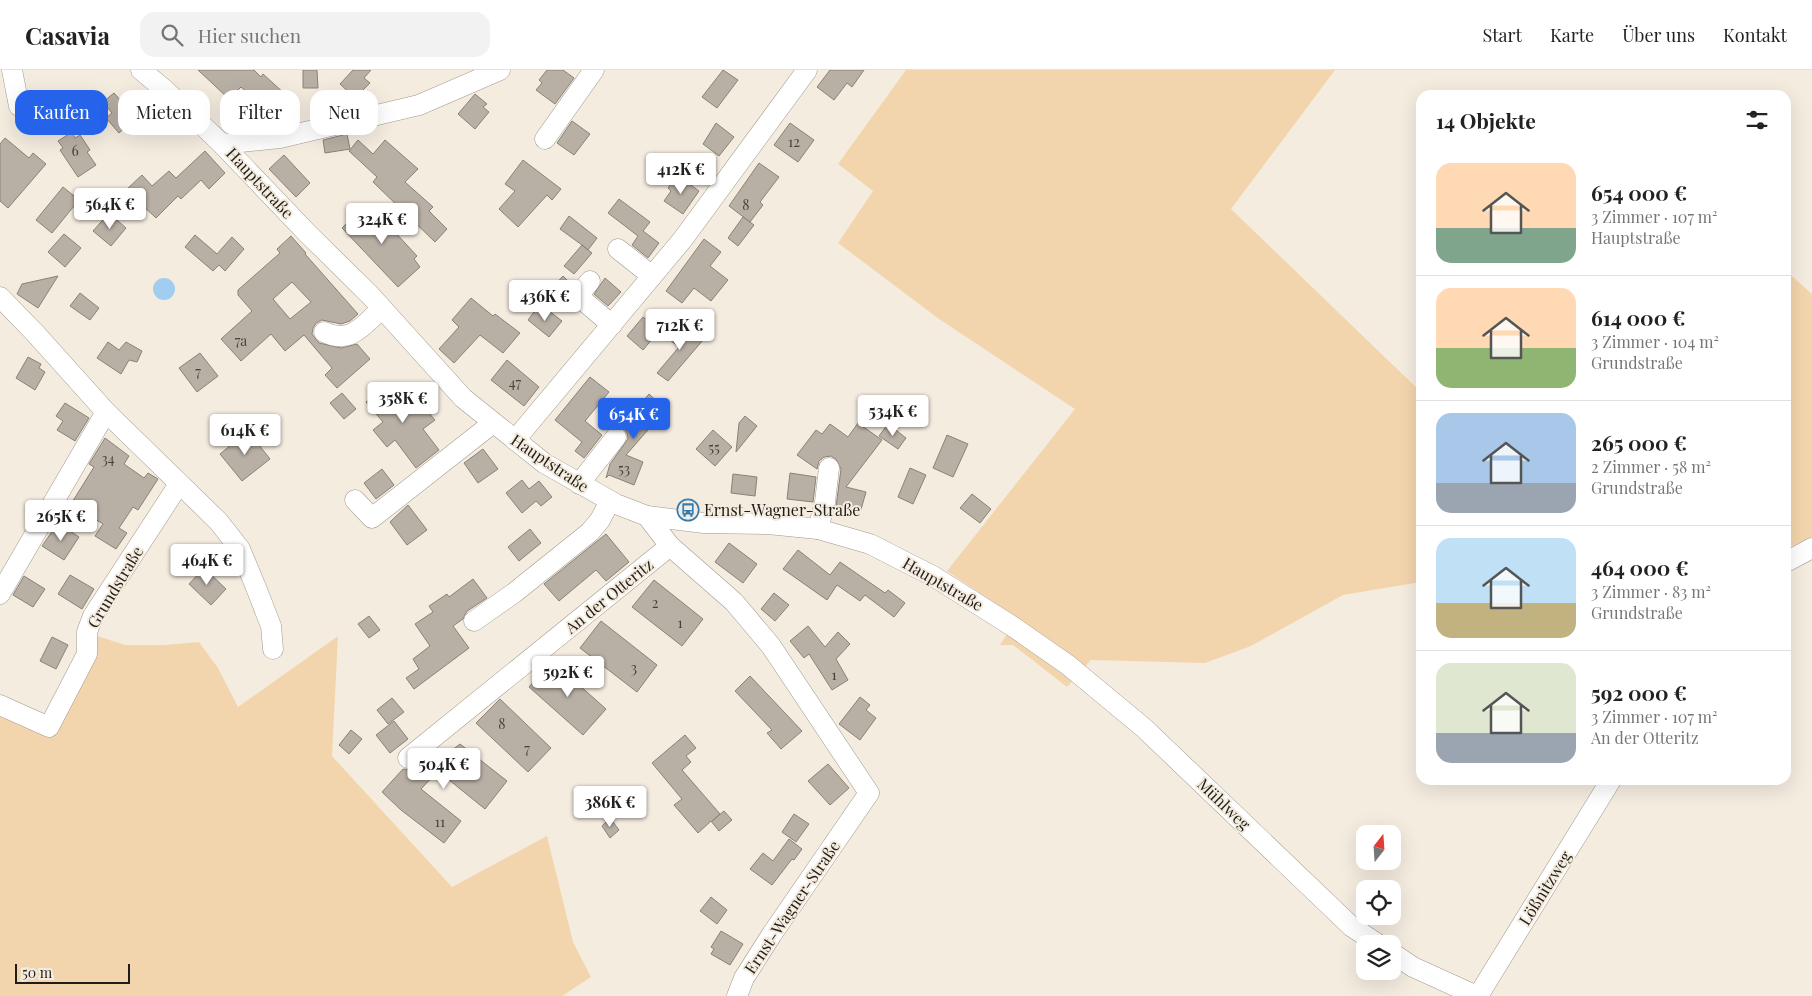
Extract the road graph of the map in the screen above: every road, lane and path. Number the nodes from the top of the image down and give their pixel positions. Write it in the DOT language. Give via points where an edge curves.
graph roads {
  1 [pos="12,70"];
  2 [pos="141,70"];
  3 [pos="500,70"];
  4 [pos="594,70"];
  5 [pos="808,70"];
  6 [pos="16,90"];
  7 [pos="545,139"];
  8 [pos="222,144"];
  9 [pos="618,249"];
  10 [pos="652,276"];
  11 [pos="590,281"];
  12 [pos="0,297"];
  13 [pos="381,309"];
  14 [pos="612,325"];
  15 [pos="324,332"];
  16 [pos="106,412"];
  17 [pos="493,423"];
  18 [pos="616,437"];
  19 [pos="515,440"];
  20 [pos="829,468"];
  21 [pos="179,484"];
  22 [pos="579,484"];
  23 [pos="355,500"];
  24 [pos="610,501"];
  25 [pos="647,516"];
  26 [pos="818,529"];
  27 [pos="670,546"];
  28 [pos="1812,548"];
  29 [pos="1791,559"];
  30 [pos="0,594"];
  31 [pos="474,621"];
  32 [pos="272,649"];
  33 [pos="1068,665"];
  34 [pos="0,705"];
  35 [pos="408,758"];
  36 [pos="1608,785"];
  37 [pos="1364,935"];
  38 [pos="1401,959"];
  39 [pos="737,996"];
  40 [pos="1477,996"];
  1 -- 6 [label="street"];
  2 -- 8 [label="street, Hauptstraße"];
  3 -- 8 [label="street" via="418,105 280,138"];
  4 -- 7 [label="street"];
  5 -- 10 [label="street"];
  8 -- 13 [label="street, Hauptstraße"];
  9 -- 10 [label="street"];
  10 -- 14 [label="street"];
  11 -- 14 [label="street" via="578,296"];
  12 -- 16 [label="street"];
  13 -- 15 [label="street" via="346,337 338,338"];
  13 -- 17 [label="street, Hauptstraße" via="463,398"];
  14 -- 19 [label="street"];
  16 -- 21 [label="street"];
  16 -- 30 [label="street"];
  17 -- 19 [label="street, Hauptstraße"];
  17 -- 23 [label="street" via="372,518"];
  18 -- 22 [label="street"];
  19 -- 22 [label="street, Hauptstraße" via="544,463"];
  20 -- 26 [label="street"];
  21 -- 32 [label="street" via="218,521 240,549 271,626"];
  21 -- 34 [label="street, Grundstraße" via="94,616 87,632 87,654 49,728"];
  22 -- 24 [label="street, Hauptstraße"];
  24 -- 25 [label="street, Hauptstraße"];
  24 -- 31 [label="street" via="590,532"];
  25 -- 26 [label="street, Hauptstraße" via="704,523"];
  25 -- 27 [label="street, Ernst-Wagner-Straße"];
  26 -- 33 [label="street, Hauptstraße" via="870,544 933,576"];
  27 -- 35 [label="street, An der Otteritz"];
  27 -- 39 [label="street, Ernst-Wagner-Straße" via="734,602 771,646 869,793 772,934 744,978"];
  28 -- 29 [label="street"];
  33 -- 37 [label="street, Mühlweg" via="1144,728 1352,927"];
  36 -- 40 [label="street, Lößnitzweg"];
  38 -- 40 [label="street"];
}
